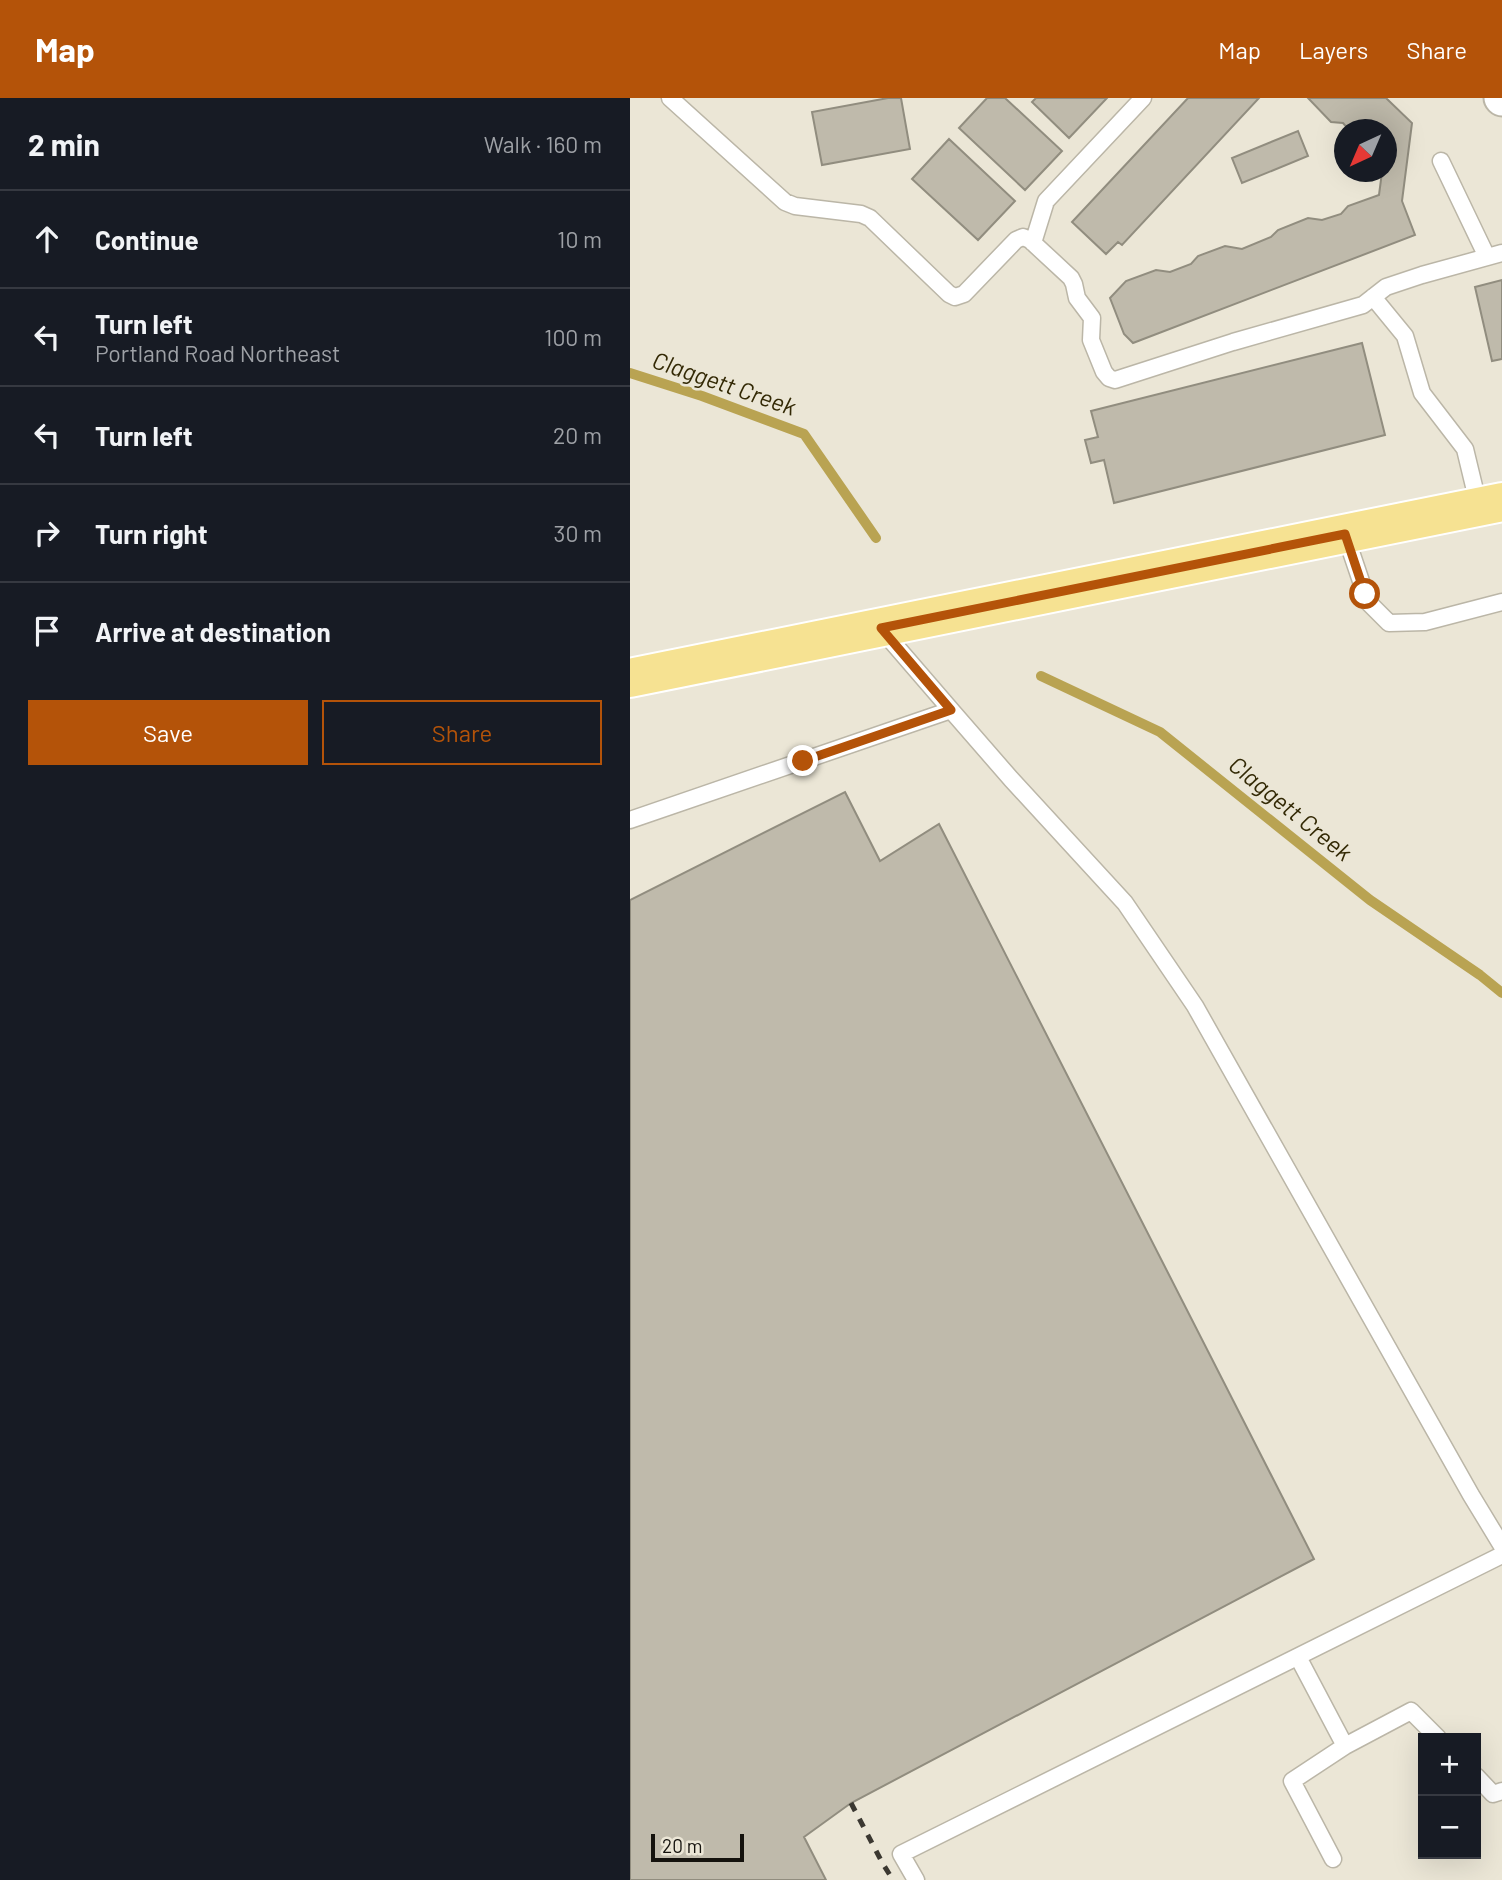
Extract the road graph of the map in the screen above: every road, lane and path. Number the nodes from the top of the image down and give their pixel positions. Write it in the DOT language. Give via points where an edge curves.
graph roads {
  1 [pos="670,98"];
  2 [pos="1143,98"];
  3 [pos="1441,161"];
  4 [pos="1033,243"];
  5 [pos="1495,255"];
  6 [pos="1373,297"];
  7 [pos="1491,505"];
  8 [pos="1345,534"];
  9 [pos="1502,602"];
  10 [pos="881,628"];
  11 [pos="630,678"];
  12 [pos="951,710"];
  13 [pos="630,820"];
  14 [pos="1502,1546"];
  15 [pos="1502,1555"];
  16 [pos="1298,1657"];
  17 [pos="1433,1733"];
  18 [pos="1345,1746"];
  19 [pos="1481,1781"];
  20 [pos="1502,1791"];
  21 [pos="1333,1859"];
  22 [pos="916,1880"];
  1 -- 4 [label="lane" via="785,202 870,218 956,297 1016,240 1023,237"];
  2 -- 4 [label="lane" via="1046,201"];
  3 -- 5 [label="lane"];
  4 -- 6 [label="lane" via="1074,284 1077,298 1092,318 1091,340 1104,372 1115,380 1363,305"];
  5 -- 6 [label="lane" via="1385,286"];
  6 -- 7 [label="lane" via="1405,336 1422,393 1465,449"];
  7 -- 8 [label="main road"];
  8 -- 9 [label="lane" via="1368,602 1389,623 1425,622"];
  8 -- 10 [label="main road"];
  10 -- 11 [label="main road"];
  10 -- 12 [label="lane"];
  12 -- 13 [label="lane"];
  12 -- 14 [label="lane" via="1125,903 1195,1006"];
  15 -- 16 [label="lane"];
  16 -- 18 [label="lane"];
  16 -- 22 [label="lane" via="901,1854"];
  17 -- 18 [label="lane" via="1411,1711"];
  18 -- 21 [label="lane" via="1292,1781"];
  19 -- 20 [label="lane" via="1493,1794"];
}
